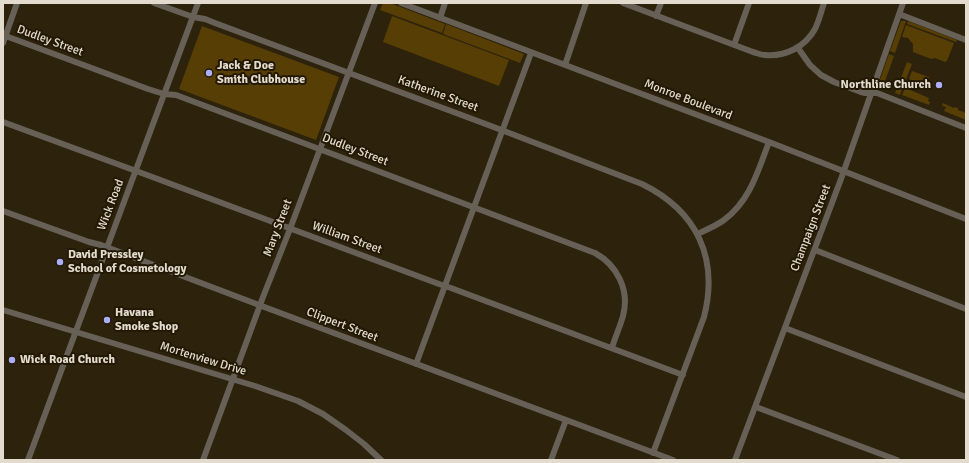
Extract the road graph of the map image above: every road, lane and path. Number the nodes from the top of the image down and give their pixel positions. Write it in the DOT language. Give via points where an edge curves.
graph roads {
  1 [pos="17,3"];
  2 [pos="154,3"];
  3 [pos="198,3"];
  4 [pos="375,3"];
  5 [pos="401,3"];
  6 [pos="445,3"];
  7 [pos="586,3"];
  8 [pos="623,3"];
  9 [pos="661,3"];
  10 [pos="749,3"];
  11 [pos="824,3"];
  12 [pos="902,3"];
  13 [pos="899,14"];
  14 [pos="656,16"];
  15 [pos="193,17"];
  16 [pos="440,18"];
  17 [pos="4,36"];
  18 [pos="966,40"];
  19 [pos="3,43"];
  20 [pos="734,45"];
  21 [pos="798,48"];
  22 [pos="532,53"];
  23 [pos="565,65"];
  24 [pos="348,73"];
  25 [pos="871,93"];
  26 [pos="164,94"];
  27 [pos="3,122"];
  28 [pos="966,128"];
  29 [pos="502,131"];
  30 [pos="769,142"];
  31 [pos="320,149"];
  32 [pos="136,171"];
  33 [pos="844,171"];
  34 [pos="474,207"];
  35 [pos="3,211"];
  36 [pos="966,219"];
  37 [pos="290,229"];
  38 [pos="697,234"];
  39 [pos="107,247"];
  40 [pos="815,250"];
  41 [pos="445,286"];
  42 [pos="260,306"];
  43 [pos="966,308"];
  44 [pos="3,310"];
  45 [pos="785,328"];
  46 [pos="75,332"];
  47 [pos="612,348"];
  48 [pos="416,364"];
  49 [pos="683,375"];
  50 [pos="232,379"];
  51 [pos="966,398"];
  52 [pos="756,407"];
  53 [pos="566,420"];
  54 [pos="653,453"];
  55 [pos="28,460"];
  56 [pos="202,460"];
  57 [pos="381,460"];
  58 [pos="551,460"];
  59 [pos="673,460"];
  60 [pos="735,460"];
  61 [pos="897,460"];
  1 -- 17 [label="street"];
  2 -- 15 [label="street, Katherine Street"];
  3 -- 15 [label="street, Wick Road"];
  4 -- 24 [label="street, Mary Street"];
  5 -- 16 [label="street, Monroe Boulevard"];
  6 -- 16 [label="street"];
  7 -- 23 [label="street"];
  8 -- 14 [label="street"];
  9 -- 14 [label="street"];
  10 -- 20 [label="street"];
  11 -- 21 [label="street" via="815,28"];
  12 -- 13 [label="street, Champaign Street"];
  13 -- 18 [label="street"];
  13 -- 25 [label="street, Champaign Street"];
  14 -- 20 [label="street"];
  15 -- 24 [label="street, Katherine Street" via="205,19"];
  15 -- 26 [label="street, Wick Road"];
  16 -- 22 [label="street, Monroe Boulevard"];
  17 -- 19 [label="street"];
  17 -- 26 [label="street, Dudley Street"];
  20 -- 21 [label="street" via="766,55 786,53"];
  21 -- 25 [label="street" via="821,75 865,94"];
  22 -- 23 [label="street, Monroe Boulevard"];
  22 -- 29 [label="street"];
  23 -- 30 [label="street, Monroe Boulevard"];
  24 -- 29 [label="street, Katherine Street"];
  24 -- 31 [label="street, Mary Street"];
  25 -- 28 [label="street" via="877,93"];
  25 -- 33 [label="street, Champaign Street"];
  26 -- 31 [label="street, Dudley Street" via="176,95"];
  26 -- 32 [label="street, Wick Road"];
  27 -- 32 [label="street, William Street"];
  29 -- 34 [label="street"];
  29 -- 38 [label="street, Katherine Street" via="653,189 683,213"];
  30 -- 33 [label="street, Monroe Boulevard"];
  30 -- 38 [label="street" via="747,196 724,220"];
  31 -- 34 [label="street, Dudley Street"];
  31 -- 37 [label="street, Mary Street"];
  32 -- 37 [label="street, William Street"];
  32 -- 39 [label="street, Wick Road"];
  33 -- 36 [label="street, Monroe Boulevard"];
  33 -- 40 [label="street, Champaign Street"];
  34 -- 41 [label="street"];
  34 -- 47 [label="street, Dudley Street" via="590,250 608,262 620,280 625,300 623,316"];
  35 -- 39 [label="street, Clippert Street"];
  37 -- 41 [label="street, William Street"];
  37 -- 42 [label="street, Mary Street"];
  38 -- 49 [label="street, Katherine Street" via="707,263 709,294 704,318"];
  39 -- 42 [label="street, Clippert Street"];
  39 -- 46 [label="street, Wick Road"];
  40 -- 43 [label="street"];
  40 -- 45 [label="street, Champaign Street"];
  41 -- 47 [label="street, William Street"];
  41 -- 48 [label="street"];
  42 -- 48 [label="street, Clippert Street"];
  42 -- 50 [label="street, Mary Street"];
  44 -- 46 [label="street, Mortenview Drive"];
  45 -- 51 [label="street"];
  45 -- 52 [label="street, Champaign Street"];
  46 -- 50 [label="street, Mortenview Drive"];
  46 -- 55 [label="street, Wick Road"];
  47 -- 49 [label="street, William Street"];
  48 -- 53 [label="street, Clippert Street"];
  49 -- 54 [label="street, Katherine Street"];
  50 -- 56 [label="street, Mary Street"];
  50 -- 57 [label="street, Mortenview Drive" via="312,408 346,430"];
  52 -- 60 [label="street, Champaign Street"];
  52 -- 61 [label="street"];
  53 -- 54 [label="street, Clippert Street"];
  53 -- 58 [label="street"];
  54 -- 59 [label="street, Clippert Street"];
}
